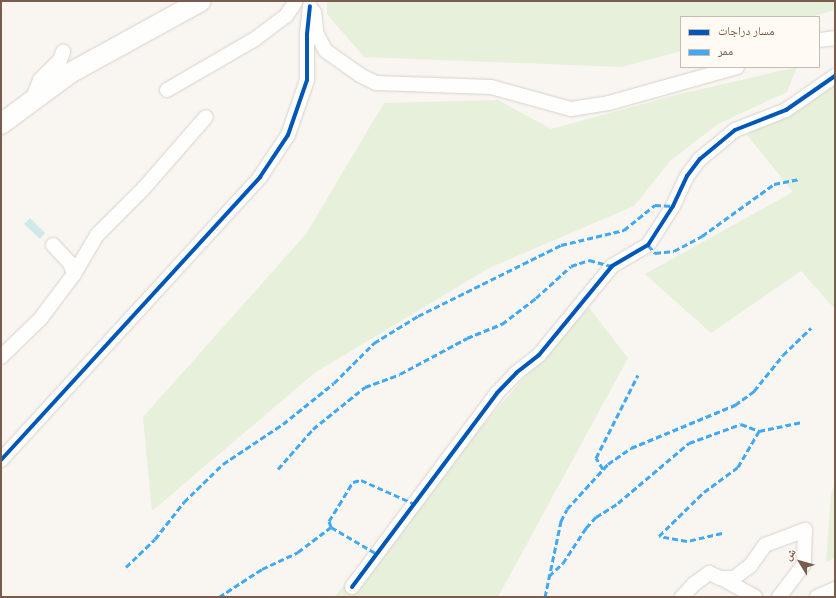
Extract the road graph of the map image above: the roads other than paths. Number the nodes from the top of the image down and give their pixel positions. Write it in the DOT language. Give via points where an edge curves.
graph roads {
  1 [pos="296,1"];
  2 [pos="197,2"];
  3 [pos="310,4"];
  4 [pos="835,38"];
  5 [pos="820,40"];
  6 [pos="63,52"];
  7 [pos="734,68"];
  8 [pos="835,76"];
  9 [pos="167,90"];
  10 [pos="32,100"];
  11 [pos="206,117"];
  12 [pos="1,124"];
  13 [pos="54,244"];
  14 [pos="74,274"];
  15 [pos="1,357"];
  16 [pos="1,460"];
  17 [pos="720,578"];
  18 [pos="352,587"];
  19 [pos="835,589"];
  20 [pos="682,597"];
  21 [pos="755,597"];
  22 [pos="779,597"];
  23 [pos="817,597"];
  1 -- 9 [label="street" via="286,16 255,39"];
  2 -- 10 [label="main road" via="70,73"];
  3 -- 7 [label="street" via="316,14 320,43 326,51 376,83 491,87 560,108 586,109"];
  3 -- 16 [label="street" via="306,34 307,80 288,135 260,177"];
  4 -- 5 [label="street"];
  6 -- 10 [label="street" via="60,60 40,80"];
  8 -- 18 [label="street" via="786,110 736,130 700,159 687,176 673,206 648,245 612,266 539,355 497,393"];
  10 -- 12 [label="main road"];
  11 -- 14 [label="street" via="144,188 96,235"];
  13 -- 14 [label="street" via="70,263"];
  14 -- 15 [label="street" via="41,318"];
  17 -- 20 [label="street" via="709,573"];
  17 -- 21 [label="street"];
  17 -- 22 [label="street" via="734,578 750,566 765,545 805,530 804,564"];
  19 -- 23 [label="street"];
}
